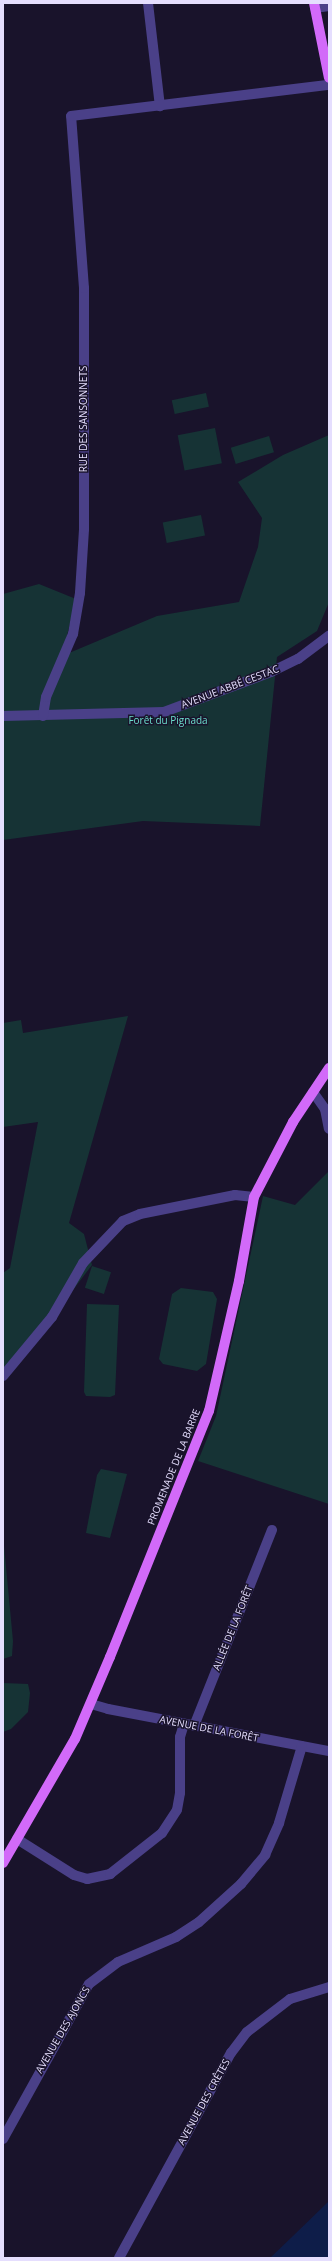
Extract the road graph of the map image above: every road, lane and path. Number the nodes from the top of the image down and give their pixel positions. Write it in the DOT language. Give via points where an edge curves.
graph roads {
  1 [pos="148,3"];
  2 [pos="314,5"];
  3 [pos="329,6"];
  4 [pos="329,78"];
  5 [pos="329,85"];
  6 [pos="160,106"];
  7 [pos="329,636"];
  8 [pos="3,716"];
  9 [pos="43,716"];
  10 [pos="329,1068"];
  11 [pos="313,1092"];
  12 [pos="329,1129"];
  13 [pos="254,1197"];
  14 [pos="3,1376"];
  15 [pos="272,1530"];
  16 [pos="91,1704"];
  17 [pos="189,1725"];
  18 [pos="302,1746"];
  19 [pos="329,1749"];
  20 [pos="17,1840"];
  21 [pos="3,1863"];
  22 [pos="329,1987"];
  23 [pos="3,2139"];
  24 [pos="119,2258"];
  1 -- 6 [label="street"];
  2 -- 3 [label="street"];
  2 -- 4 [label="main road"];
  5 -- 6 [label="street"];
  6 -- 9 [label="street, RUE DES SANSONNETS" via="71,116 84,288 84,529 80,593 73,634 46,697"];
  7 -- 9 [label="street, AVENUE ABBÉ CESTAC" via="298,659 271,672 164,712"];
  8 -- 9 [label="street, AVENUE ABBÉ CESTAC"];
  10 -- 11 [label="main road, PROMENADE DE LA BARRE"];
  11 -- 12 [label="street" via="325,1109"];
  11 -- 13 [label="main road, PROMENADE DE LA BARRE" via="293,1122"];
  13 -- 14 [label="street" via="235,1195 140,1214 123,1221 84,1263 52,1317"];
  13 -- 16 [label="main road, PROMENADE DE LA BARRE" via="239,1281 209,1411"];
  15 -- 17 [label="street, ALLÉE DE LA FORÊT"];
  16 -- 17 [label="street, AVENUE DE LA FORÊT"];
  16 -- 20 [label="main road, PROMENADE DE LA BARRE" via="72,1745"];
  17 -- 18 [label="street, AVENUE DE LA FORÊT"];
  17 -- 20 [label="street, ALLÉE DE LA FORÊT" via="180,1737 180,1793 177,1810 162,1833 110,1874 99,1878 74,1875"];
  18 -- 19 [label="street, AVENUE DE LA FORÊT"];
  18 -- 23 [label="street, AVENUE DES AJONCS" via="279,1823 265,1855 241,1884 199,1922 176,1937 118,1962 89,1984"];
  20 -- 21 [label="main road, PROMENADE DE LA BARRE"];
  22 -- 24 [label="street, AVENUE DES CRÊTES" via="290,1999 247,2032 231,2053"];
}
